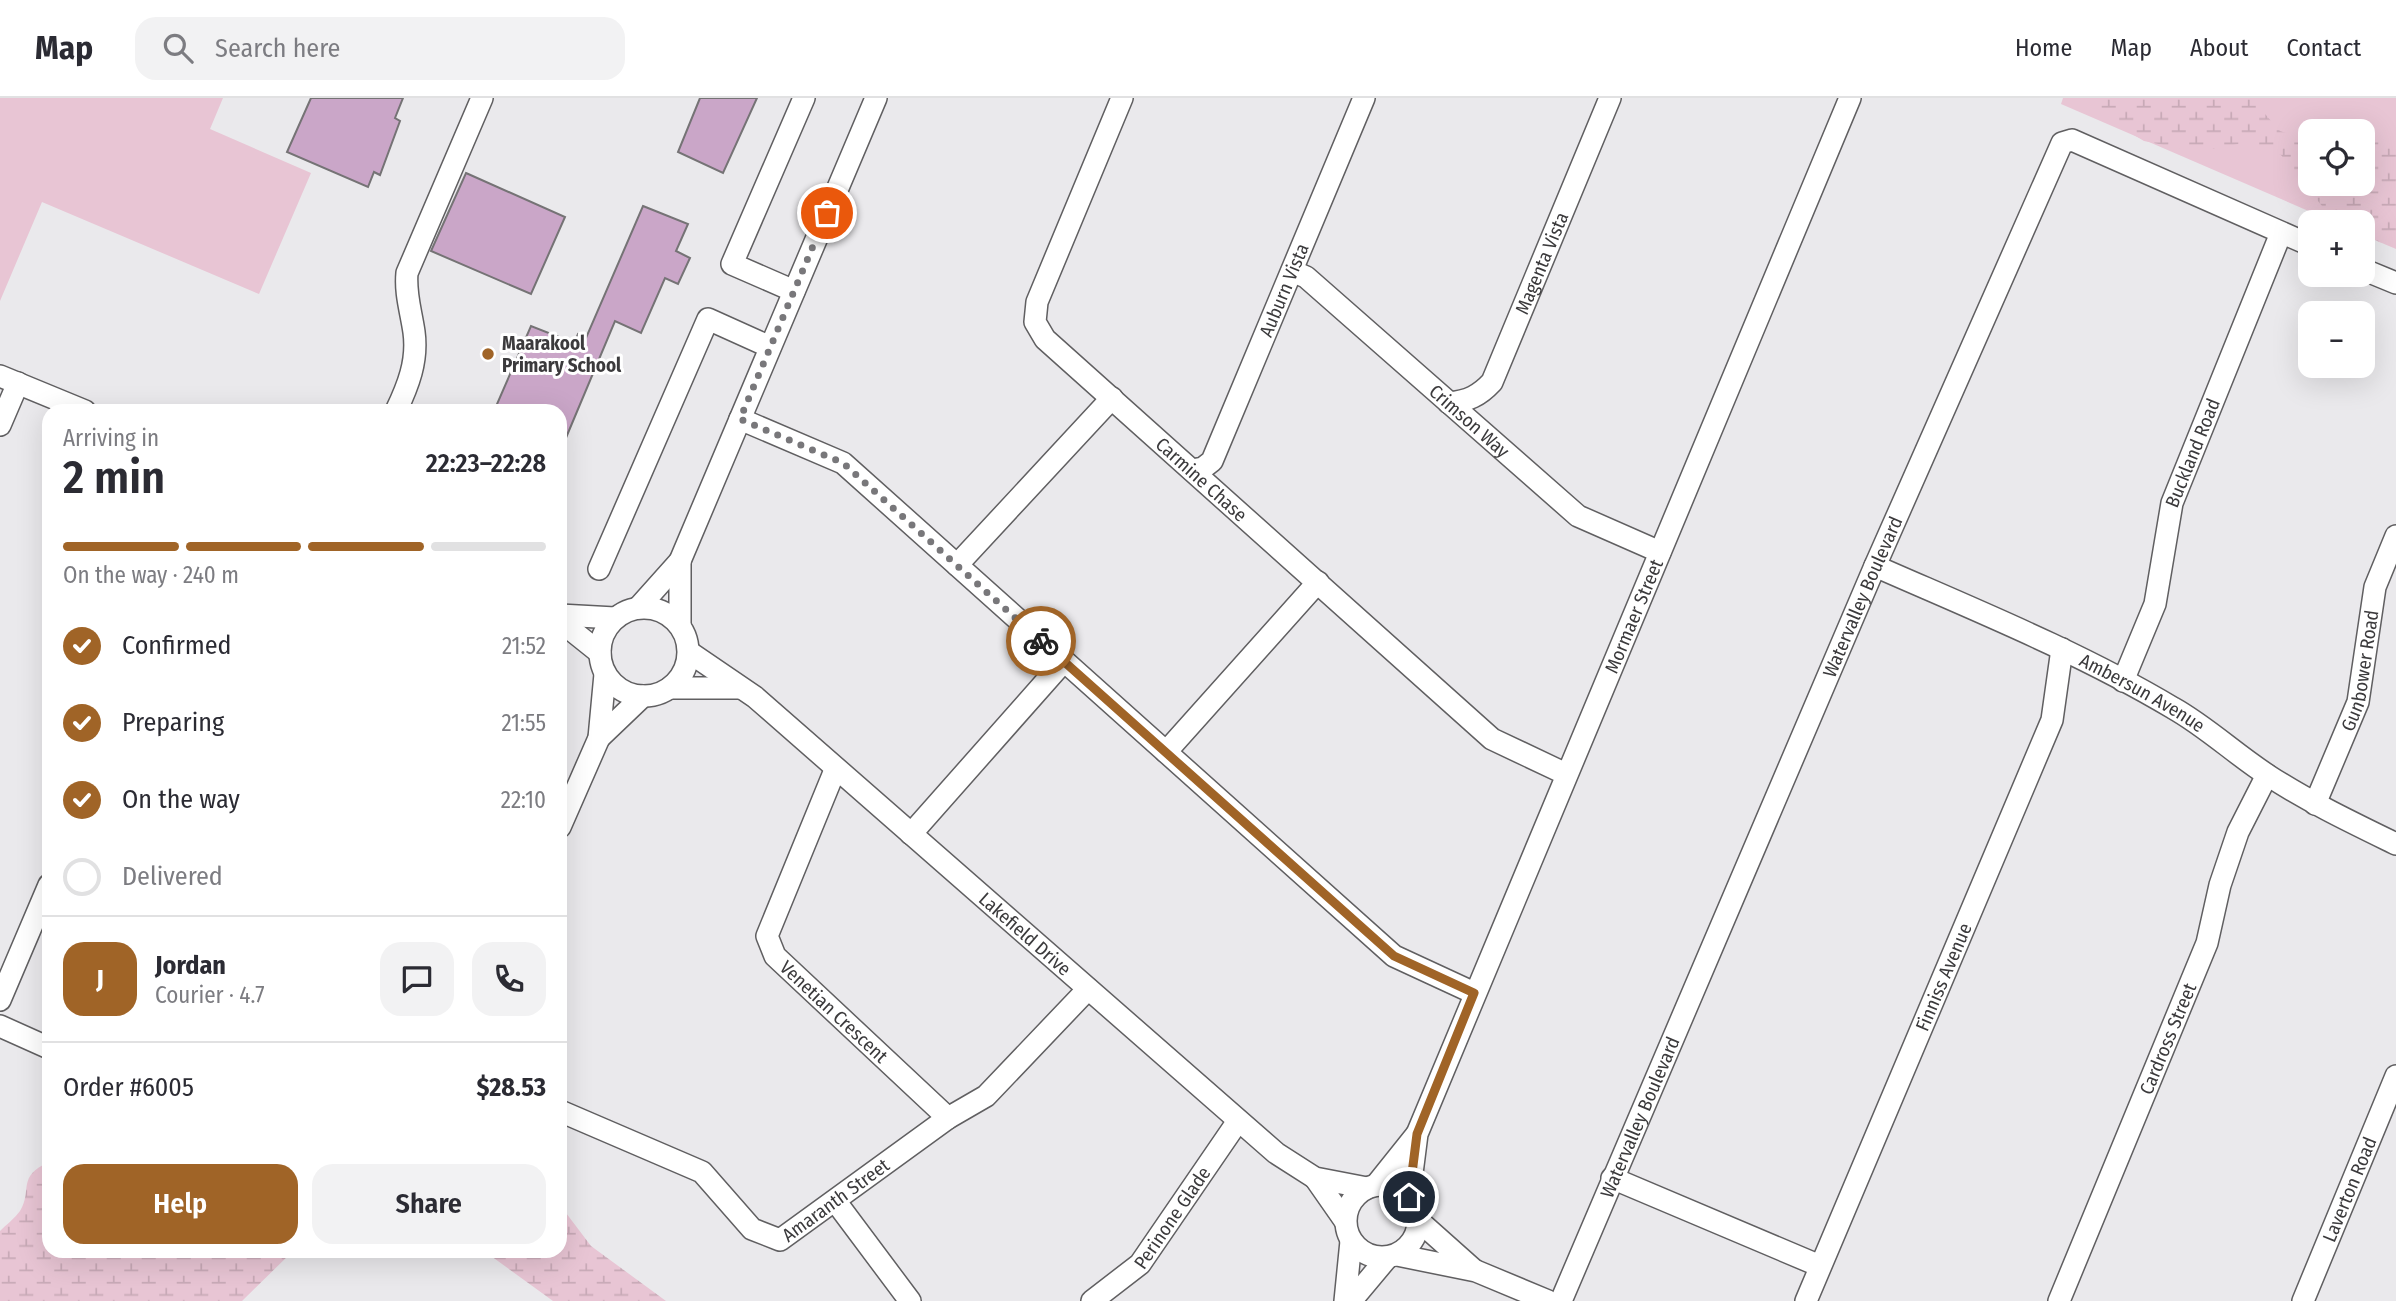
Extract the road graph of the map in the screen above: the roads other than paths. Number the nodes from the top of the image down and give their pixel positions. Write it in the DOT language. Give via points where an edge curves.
graph roads {
  1 [pos="482,98"];
  2 [pos="804,98"];
  3 [pos="876,98"];
  4 [pos="1122,98"];
  5 [pos="1364,98"];
  6 [pos="1610,98"];
  7 [pos="1850,98"];
  8 [pos="2281,233"];
  9 [pos="2298,240"];
  10 [pos="1292,271"];
  11 [pos="2375,275"];
  12 [pos="2396,284"];
  13 [pos="794,291"];
  14 [pos="770,347"];
  15 [pos="9,379"];
  16 [pos="1112,398"];
  17 [pos="1449,403"];
  18 [pos="68,404"];
  19 [pos="399,404"];
  20 [pos="740,419"];
  21 [pos="0,425"];
  22 [pos="1192,470"];
  23 [pos="2396,536"];
  24 [pos="1660,552"];
  25 [pos="680,561"];
  26 [pos="957,565"];
  27 [pos="1875,566"];
  28 [pos="599,569"];
  29 [pos="1318,582"];
  30 [pos="638,608"];
  31 [pos="567,615"];
  32 [pos="615,618"];
  33 [pos="680,625"];
  34 [pos="567,627"];
  35 [pos="2062,649"];
  36 [pos="689,652"];
  37 [pos="600,653"];
  38 [pos="1064,661"];
  39 [pos="605,674"];
  40 [pos="2123,681"];
  41 [pos="670,688"];
  42 [pos="747,693"];
  43 [pos="643,696"];
  44 [pos="599,738"];
  45 [pos="1166,752"];
  46 [pos="835,770"];
  47 [pos="1566,774"];
  48 [pos="2267,775"];
  49 [pos="2315,804"];
  50 [pos="567,811"];
  51 [pos="911,834"];
  52 [pos="2396,844"];
  53 [pos="42,901"];
  54 [pos="1088,989"];
  55 [pos="1474,993"];
  56 [pos="0,1000"];
  57 [pos="0,1026"];
  58 [pos="42,1045"];
  59 [pos="2396,1076"];
  60 [pos="567,1114"];
  61 [pos="948,1118"];
  62 [pos="1238,1121"];
  63 [pos="1417,1134"];
  64 [pos="1315,1178"];
  65 [pos="1612,1178"];
  66 [pos="1371,1187"];
  67 [pos="1409,1197"];
  68 [pos="836,1202"];
  69 [pos="1419,1221"];
  70 [pos="1348,1231"];
  71 [pos="1392,1256"];
  72 [pos="1820,1266"];
  73 [pos="1476,1271"];
  74 [pos="910,1301"];
  75 [pos="1092,1301"];
  76 [pos="1345,1301"];
  77 [pos="1351,1301"];
  78 [pos="1549,1301"];
  79 [pos="1561,1301"];
  80 [pos="1806,1301"];
  81 [pos="2059,1301"];
  82 [pos="2303,1301"];
  1 -- 19 [label="street" via="407,273 414,363"];
  2 -- 13 [label="street" via="732,264"];
  3 -- 13 [label="street"];
  4 -- 16 [label="street, Carmine Chase" via="1037,302 1035,322 1045,339"];
  5 -- 10 [label="street, Auburn Vista"];
  6 -- 17 [label="street, Magenta Vista" via="1492,382 1468,401"];
  7 -- 24 [label="street, Mormaer Street"];
  8 -- 9 [label="street, Watervalley Boulevard"];
  8 -- 27 [label="street, Watervalley Boulevard" via="2072,140 2062,143"];
  8 -- 40 [label="street, Buckland Road" via="2172,503 2155,604"];
  10 -- 17 [label="street, Crimson Way" via="1306,277"];
  10 -- 22 [label="street, Auburn Vista" via="1212,461"];
  11 -- 12 [label="street"];
  13 -- 14 [label="street"];
  14 -- 20 [label="street"];
  14 -- 28 [label="street" via="708,319"];
  15 -- 18 [label="street"];
  15 -- 21 [label="street"];
  16 -- 22 [label="street, Carmine Chase"];
  16 -- 26 [label="street"];
  17 -- 24 [label="street, Crimson Way" via="1578,516"];
  20 -- 25 [label="street"];
  20 -- 26 [label="street" via="843,463"];
  22 -- 29 [label="street, Carmine Chase"];
  23 -- 49 [label="street, Gunbower Road" via="2375,587 2357,702"];
  24 -- 47 [label="street, Mormaer Street"];
  25 -- 30 [label="street"];
  25 -- 33 [label="street"];
  26 -- 38 [label="street"];
  27 -- 35 [label="street, Ambersun Avenue"];
  27 -- 65 [label="street, Watervalley Boulevard"];
  29 -- 45 [label="street"];
  29 -- 47 [label="street, Carmine Chase" via="1492,739"];
  30 -- 32 [label="street"];
  30 -- 33 [label="street" via="657,609"];
  31 -- 32 [label="street"];
  32 -- 37 [label="street" via="605,630"];
  33 -- 36 [label="street"];
  34 -- 37 [label="street"];
  35 -- 40 [label="street, Ambersun Avenue"];
  35 -- 72 [label="street, Finniss Avenue" via="2052,720"];
  36 -- 41 [label="street" via="686,666"];
  36 -- 42 [label="street, Lakefield Drive"];
  37 -- 39 [label="street"];
  38 -- 45 [label="street"];
  38 -- 51 [label="street"];
  39 -- 43 [label="street" via="622,690"];
  39 -- 44 [label="street"];
  40 -- 48 [label="street, Ambersun Avenue" via="2175,709"];
  41 -- 42 [label="street"];
  41 -- 43 [label="street"];
  42 -- 46 [label="street, Lakefield Drive"];
  43 -- 44 [label="street"];
  44 -- 50 [label="street"];
  45 -- 55 [label="street" via="1394,956"];
  46 -- 51 [label="street, Lakefield Drive"];
  46 -- 61 [label="street, Venetian Crescent" via="767,936 775,956"];
  47 -- 55 [label="street, Mormaer Street"];
  48 -- 49 [label="street, Ambersun Avenue"];
  48 -- 81 [label="street, Cardross Street" via="2238,832 2207,943"];
  49 -- 52 [label="street, Ambersun Avenue"];
  51 -- 54 [label="street, Lakefield Drive"];
  53 -- 56 [label="street"];
  54 -- 61 [label="street, Amaranth Street" via="986,1096"];
  54 -- 62 [label="street, Lakefield Drive"];
  55 -- 63 [label="street, Mormaer Street"];
  57 -- 58 [label="street"];
  59 -- 82 [label="street, Laverton Road"];
  60 -- 68 [label="street, Amaranth Street" via="702,1172 751,1229 780,1240"];
  61 -- 68 [label="street, Amaranth Street"];
  62 -- 64 [label="street, Lakefield Drive"];
  62 -- 75 [label="street, Perinone Glade" via="1140,1264"];
  63 -- 66 [label="street, Mormaer Street"];
  63 -- 67 [label="street, Mormaer Street"];
  64 -- 66 [label="street, Lakefield Drive"];
  64 -- 70 [label="street, Lakefield Drive"];
  65 -- 72 [label="street"];
  65 -- 79 [label="street, Watervalley Boulevard"];
  66 -- 67 [label="street" via="1396,1187"];
  66 -- 70 [label="street" via="1352,1201"];
  67 -- 69 [label="street"];
  68 -- 74 [label="street"];
  69 -- 71 [label="street" via="1413,1242"];
  69 -- 73 [label="street"];
  70 -- 71 [label="street" via="1368,1255"];
  70 -- 76 [label="street"];
  71 -- 73 [label="street"];
  71 -- 77 [label="street"];
  72 -- 80 [label="street, Finniss Avenue"];
  73 -- 78 [label="street"];
}
